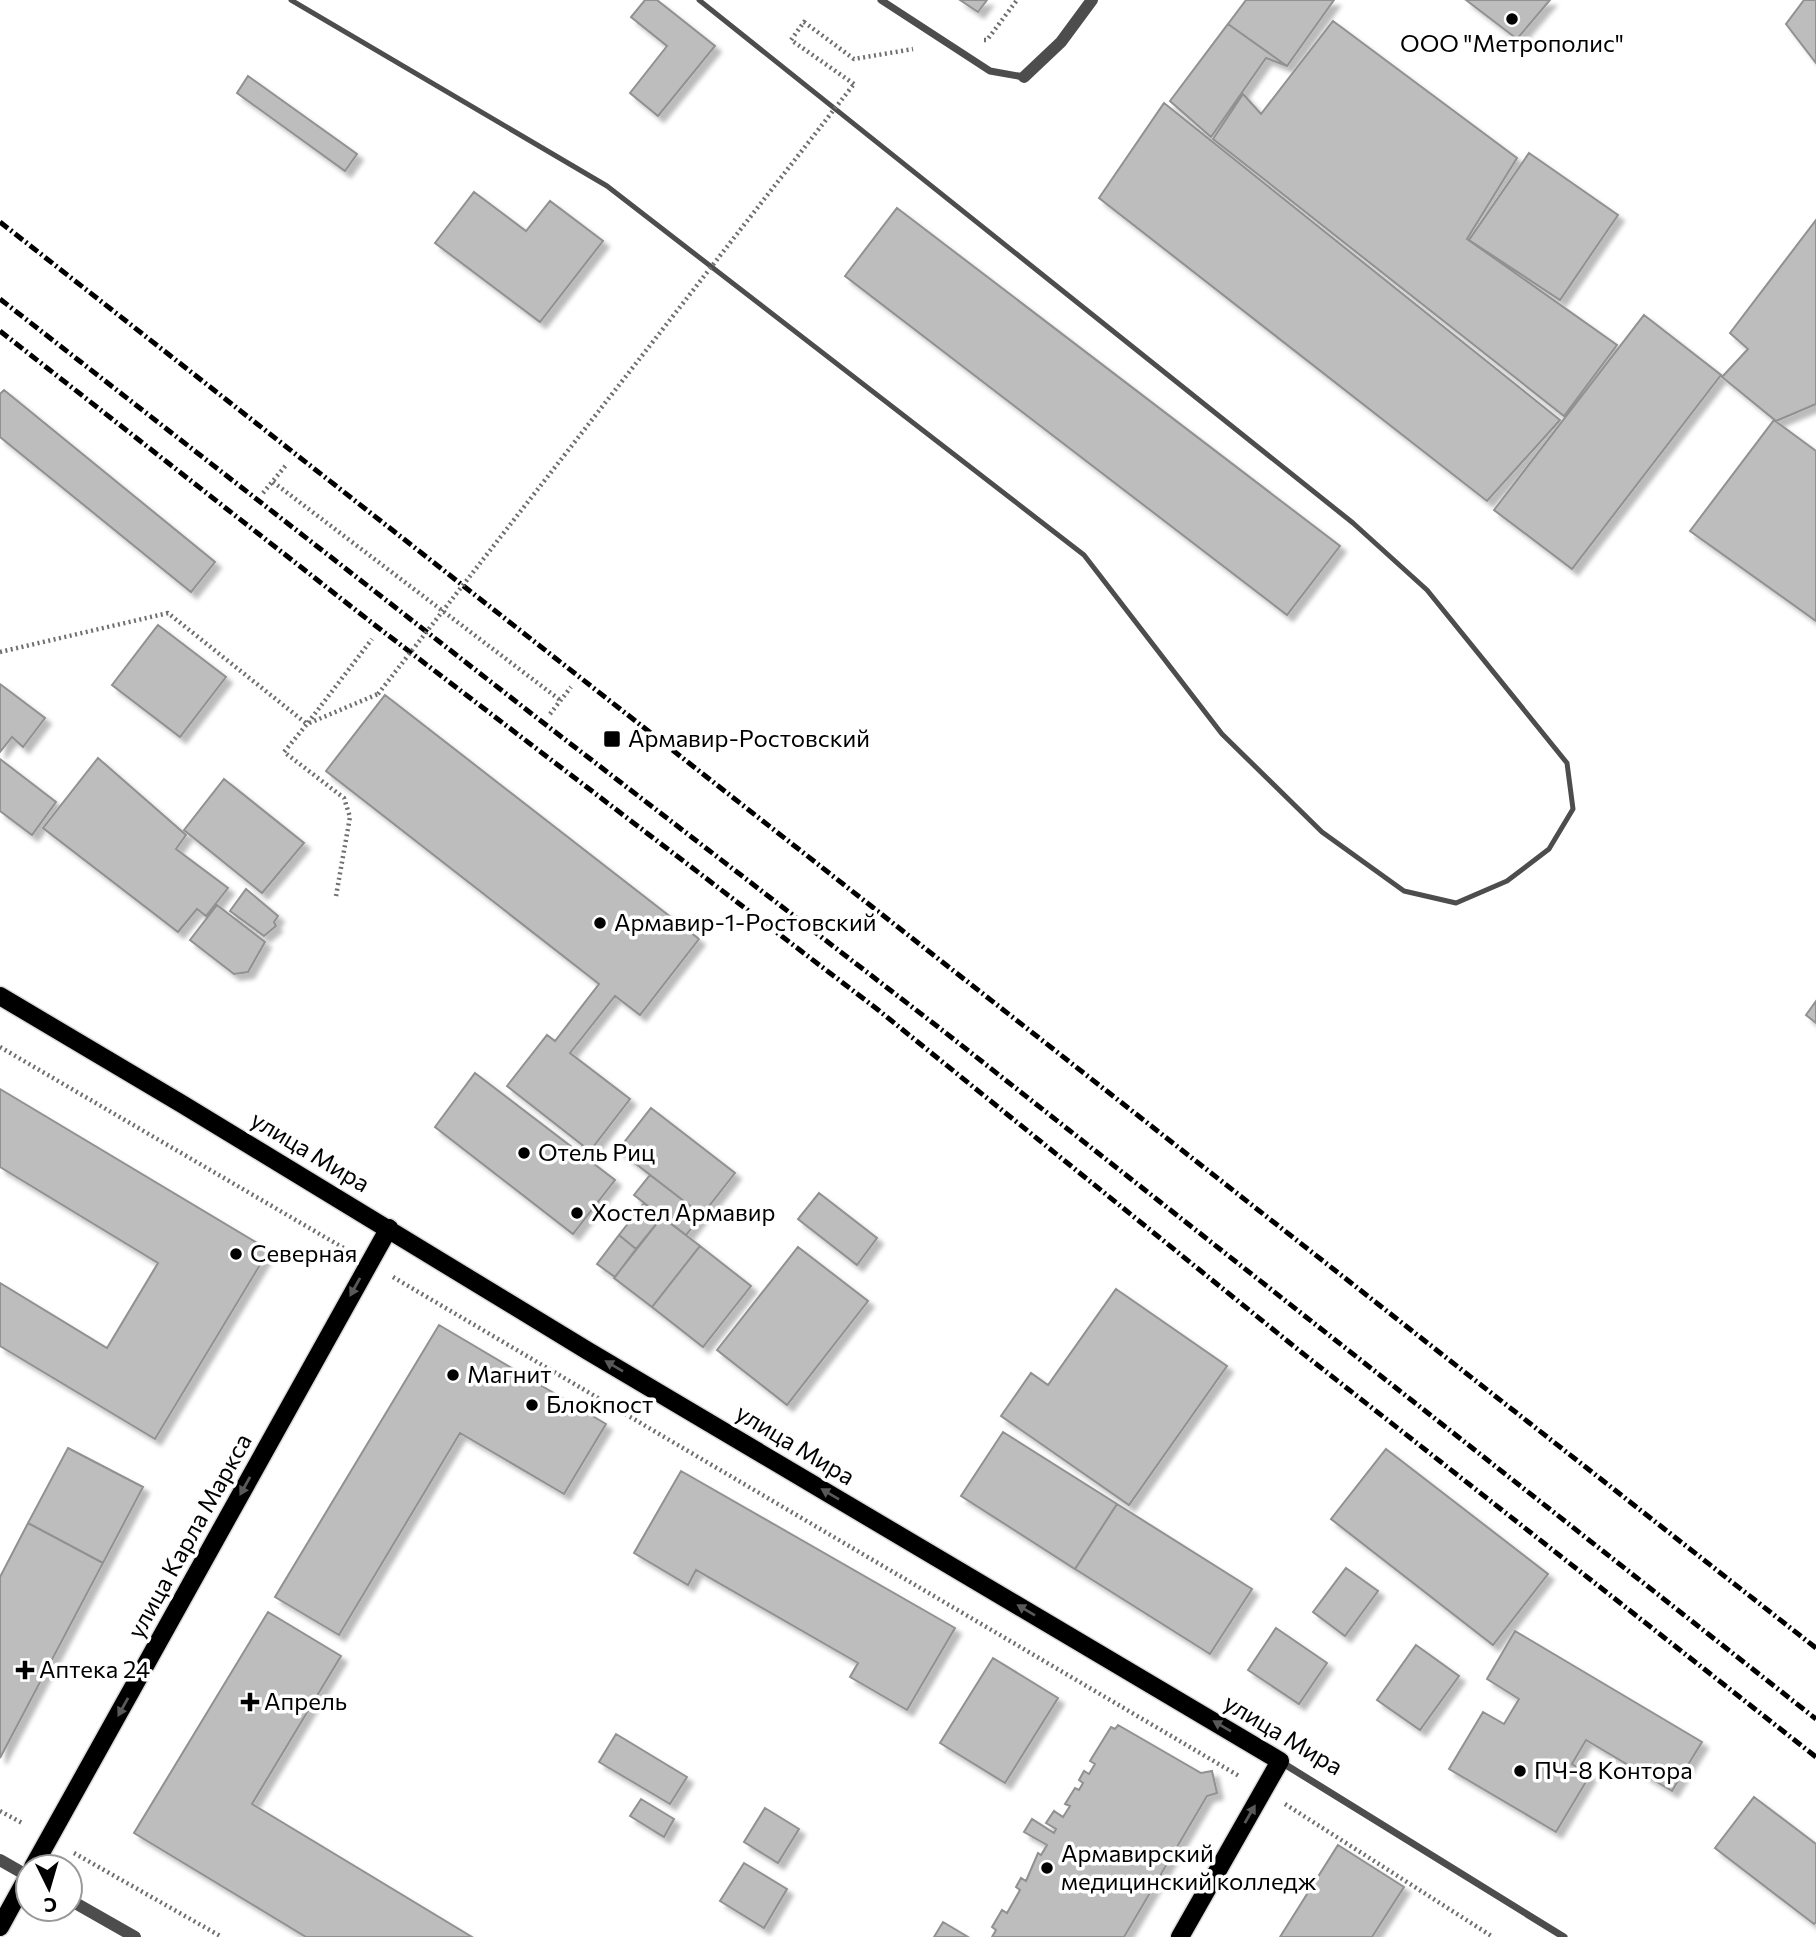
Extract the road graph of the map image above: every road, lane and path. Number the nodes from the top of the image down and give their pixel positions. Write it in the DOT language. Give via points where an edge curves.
graph roads {
  1 [pos="291,0"];
  2 [pos="699,0"];
  3 [pos="881,0"];
  4 [pos="1092,0"];
  5 [pos="791,40"];
  6 [pos="1024,77"];
  7 [pos="287,464"];
  8 [pos="273,482"];
  9 [pos="263,493"];
  10 [pos="443,611"];
  11 [pos="372,639"];
  12 [pos="0,652"];
  13 [pos="571,687"];
  14 [pos="560,700"];
  15 [pos="550,714"];
  16 [pos="307,724"];
  17 [pos="337,896"];
  18 [pos="0,996"];
  19 [pos="0,1047"];
  20 [pos="389,1228"];
  21 [pos="369,1262"];
  22 [pos="1280,1761"];
  23 [pos="1263,1790"];
  24 [pos="0,1811"];
  25 [pos="50,1839"];
  26 [pos="42,1853"];
  27 [pos="14,1902"];
  28 [pos="84,1908"];
  29 [pos="0,1927"];
  30 [pos="135,1937"];
  31 [pos="222,1937"];
  32 [pos="1180,1937"];
  33 [pos="1493,1937"];
  34 [pos="1564,1937"];
  1 -- 2 [label="lane" via="607,186 1084,555 1222,734 1322,832 1404,891 1456,903 1507,881 1549,849 1573,809 1567,763 1427,590 1353,523"];
  3 -- 6 [label="street" via="990,71"];
  4 -- 6 [label="street" via="1061,43"];
  5 -- 10 [label="path, bridge" via="854,84"];
  7 -- 8 [label="path"];
  8 -- 9 [label="path"];
  8 -- 10 [label="path"];
  10 -- 14 [label="path"];
  10 -- 16 [label="path, bridge" via="378,694"];
  11 -- 16 [label="path"];
  12 -- 16 [label="path" via="168,613"];
  13 -- 14 [label="path"];
  14 -- 15 [label="path"];
  16 -- 17 [label="path" via="284,752 344,798 348,806"];
  18 -- 20 [label="main road, улица Мира"];
  19 -- 21 [label="path"];
  20 -- 21 [label="main road, улица Карла Маркса"];
  22 -- 20 [label="main road, улица Мира, one-way"];
  21 -- 23 [label="path"];
  21 -- 25 [label="main road, улица Карла Маркса, one-way"];
  22 -- 23 [label="main road"];
  22 -- 34 [label="street, улица Мира"];
  32 -- 23 [label="main road, one-way"];
  23 -- 33 [label="path"];
  24 -- 25 [label="path"];
  25 -- 26 [label="main road, улица Карла Маркса"];
  25 -- 31 [label="path"];
  27 -- 29 [label="main road"];
  28 -- 30 [label="street"];
}
